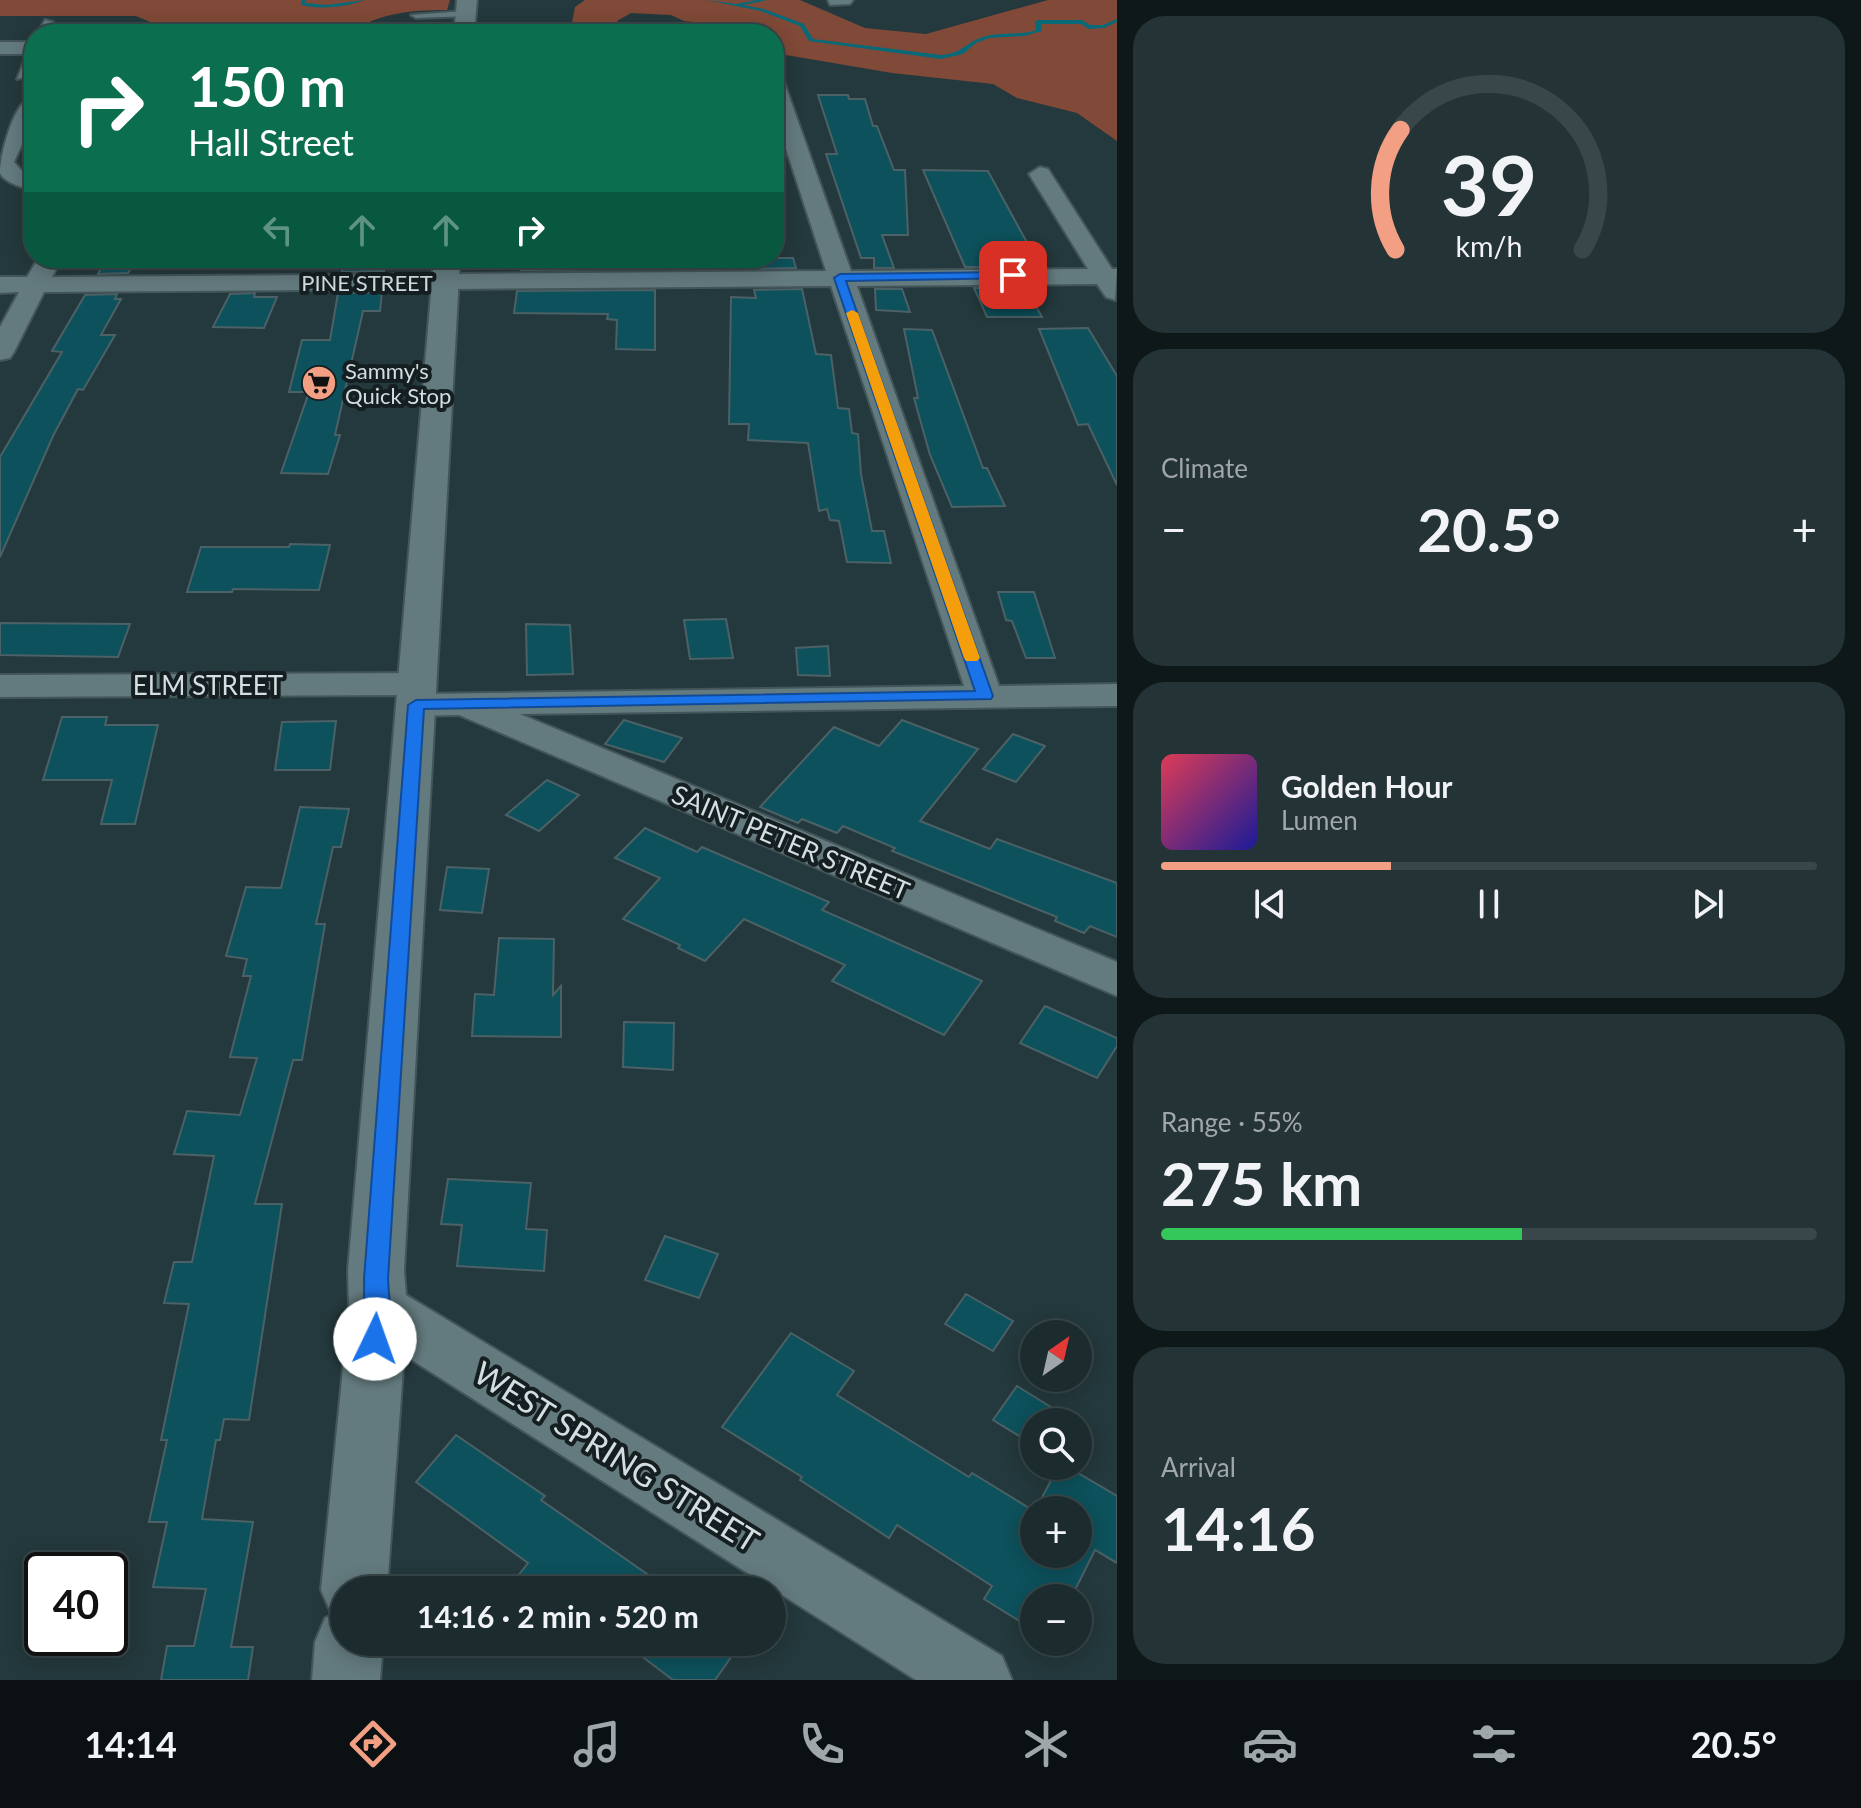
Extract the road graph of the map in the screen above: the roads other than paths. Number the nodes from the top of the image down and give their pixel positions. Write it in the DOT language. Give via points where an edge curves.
graph roads {
  1 [pos="416,15"];
  2 [pos="466,16"];
  3 [pos="0,48"];
  4 [pos="24,48"];
  5 [pos="24,69"];
  6 [pos="20,77"];
  7 [pos="784,112"];
  8 [pos="24,118"];
  9 [pos="1040,174"];
  10 [pos="24,180"];
  11 [pos="44,268"];
  12 [pos="446,270"];
  13 [pos="840,278"];
  14 [pos="1113,282"];
  15 [pos="0,285"];
  16 [pos="35,285"];
  17 [pos="0,352"];
  18 [pos="0,686"];
  19 [pos="416,694"];
  20 [pos="1117,695"];
  21 [pos="985,696"];
  22 [pos="466,705"];
  23 [pos="1117,980"];
  24 [pos="378,1308"];
  25 [pos="355,1576"];
  26 [pos="348,1656"];
  27 [pos="346,1680"];
  28 [pos="978,1680"];
  1 -- 2 [label="lane"];
  3 -- 4 [label="street"];
  5 -- 6 [label="lane"];
  7 -- 13 [label="street"];
  8 -- 10 [label="street" via="3,162"];
  9 -- 14 [label="street"];
  11 -- 16 [label="street"];
  12 -- 13 [label="street, PINE STREET"];
  12 -- 16 [label="street, PINE STREET"];
  12 -- 19 [label="street"];
  13 -- 14 [label="street, PINE STREET"];
  13 -- 21 [label="street"];
  15 -- 16 [label="street, PINE STREET"];
  16 -- 17 [label="street"];
  18 -- 19 [label="street, ELM STREET"];
  19 -- 22 [label="street, ELM STREET"];
  19 -- 24 [label="street"];
  20 -- 21 [label="street, ELM STREET"];
  21 -- 22 [label="street, ELM STREET"];
  22 -- 23 [label="street, SAINT PETER STREET"];
  24 -- 25 [label="street"];
  24 -- 28 [label="street, WEST SPRING STREET"];
  26 -- 27 [label="street"];
}
